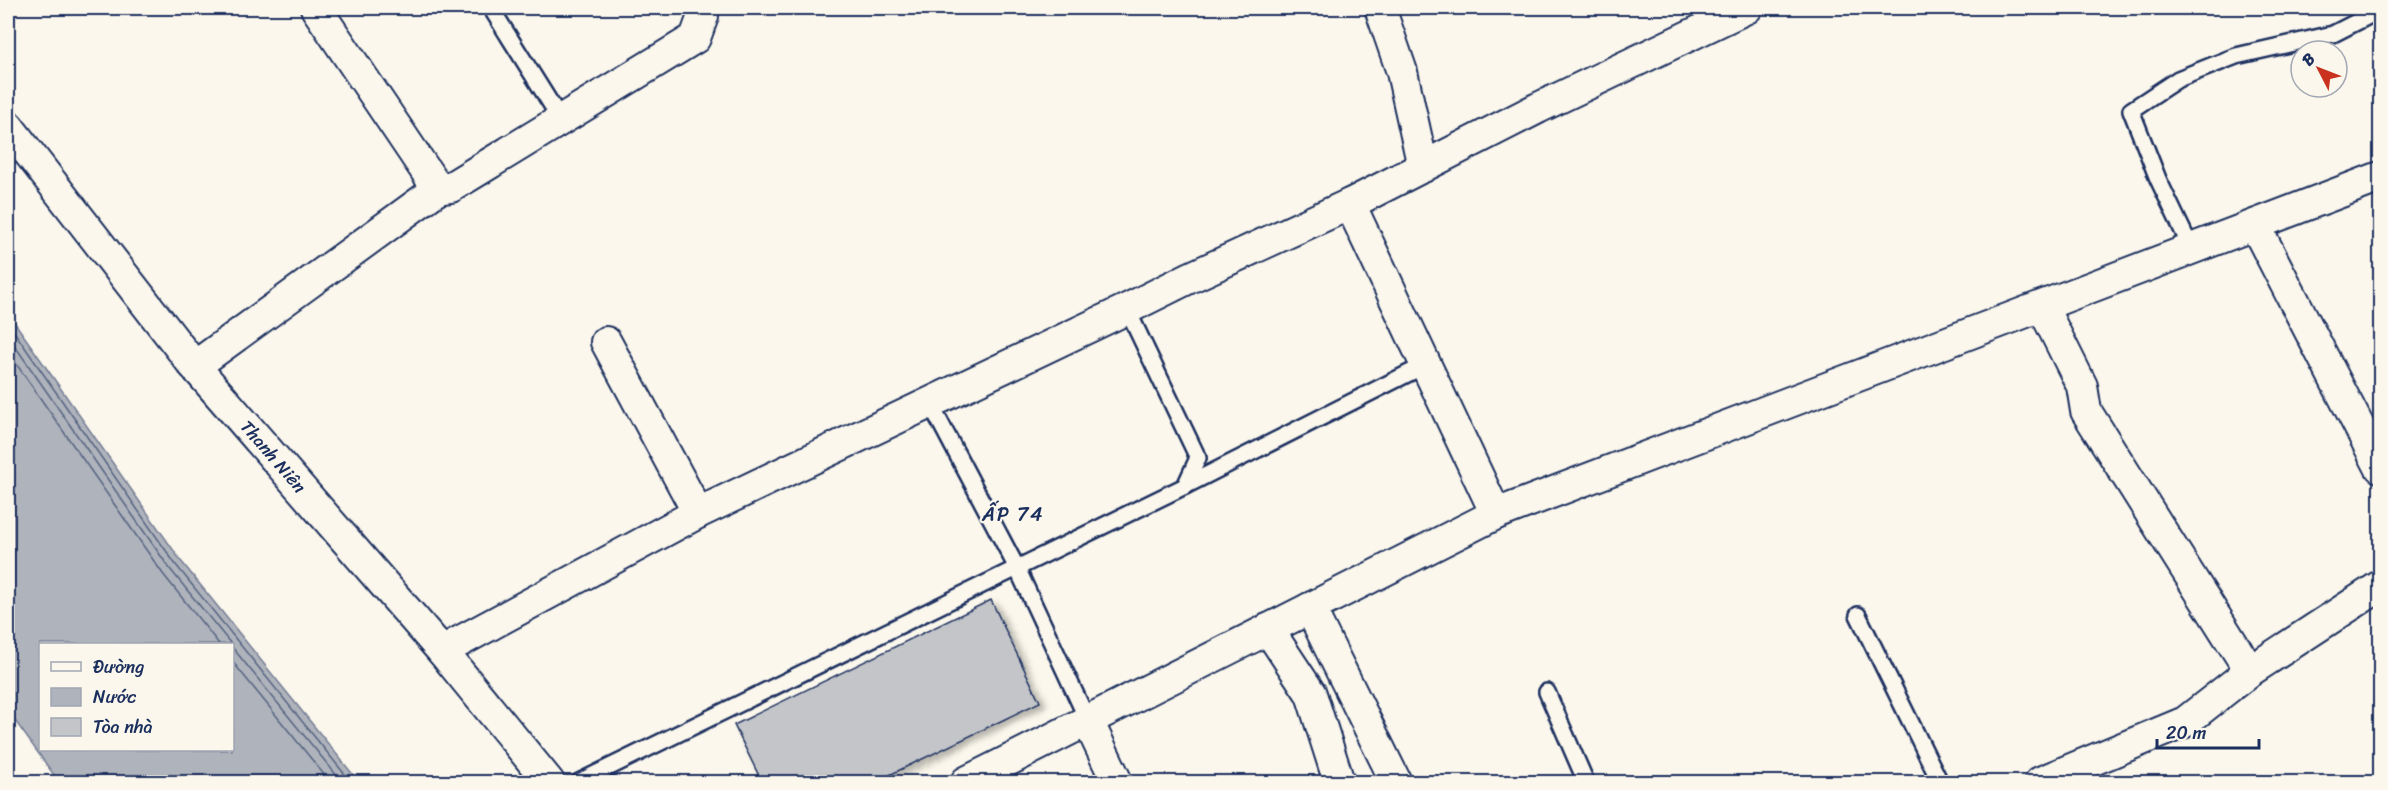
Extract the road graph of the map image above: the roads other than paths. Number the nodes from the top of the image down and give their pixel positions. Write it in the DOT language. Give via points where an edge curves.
graph roads {
  1 [pos="316,8"];
  2 [pos="491,8"];
  3 [pos="700,8"];
  4 [pos="1380,8"];
  5 [pos="1747,8"];
  6 [pos="2380,10"];
  7 [pos="561,120"];
  8 [pos="8,126"];
  9 [pos="1424,167"];
  10 [pos="2380,177"];
  11 [pos="438,189"];
  12 [pos="1350,204"];
  13 [pos="2254,225"];
  14 [pos="2192,250"];
  15 [pos="1127,309"];
  16 [pos="2047,318"];
  17 [pos="606,342"];
  18 [pos="1425,365"];
  19 [pos="195,366"];
  20 [pos="930,403"];
  21 [pos="2380,467"];
  22 [pos="1185,486"];
  23 [pos="698,513"];
  24 [pos="1496,514"];
  25 [pos="1017,568"];
  26 [pos="2380,586"];
  27 [pos="1310,608"];
  28 [pos="1858,615"];
  29 [pos="1268,629"];
  30 [pos="442,651"];
  31 [pos="2250,671"];
  32 [pos="1547,692"];
  33 [pos="1088,720"];
  34 [pos="549,783"];
  35 [pos="579,783"];
  36 [pos="966,783"];
  37 [pos="1117,783"];
  38 [pos="1339,783"];
  39 [pos="1396,783"];
  40 [pos="1586,783"];
  41 [pos="1940,783"];
  42 [pos="2040,783"];
  1 -- 11 [label="street"];
  2 -- 7 [label="lane"];
  3 -- 7 [label="street" via="703,16 694,38"];
  4 -- 9 [label="street" via="1402,72"];
  5 -- 9 [label="street"];
  6 -- 14 [label="lane" via="2333,34 2236,56 2178,79 2132,110 2158,179"];
  7 -- 11 [label="street" via="451,187"];
  8 -- 19 [label="street, Thanh Niên"];
  9 -- 12 [label="street"];
  10 -- 13 [label="street"];
  11 -- 19 [label="street"];
  12 -- 15 [label="street"];
  12 -- 18 [label="street"];
  13 -- 14 [label="street"];
  13 -- 21 [label="street"];
  14 -- 16 [label="street"];
  15 -- 20 [label="street"];
  15 -- 22 [label="lane" via="1198,458"];
  16 -- 24 [label="street"];
  16 -- 31 [label="street" via="2082,386 2086,411"];
  17 -- 23 [label="street"];
  18 -- 22 [label="lane"];
  18 -- 24 [label="street"];
  19 -- 30 [label="street, Thanh Niên"];
  20 -- 23 [label="street"];
  20 -- 25 [label="lane"];
  22 -- 25 [label="lane"];
  23 -- 30 [label="street"];
  24 -- 27 [label="street"];
  25 -- 33 [label="lane"];
  25 -- 35 [label="lane"];
  26 -- 31 [label="street"];
  27 -- 29 [label="street"];
  27 -- 39 [label="street"];
  28 -- 41 [label="lane"];
  29 -- 33 [label="street"];
  29 -- 38 [label="street" via="1311,694"];
  30 -- 34 [label="street, Thanh Niên"];
  31 -- 42 [label="street" via="2185,722"];
  32 -- 40 [label="lane"];
  33 -- 36 [label="street"];
  33 -- 37 [label="street"];
}
